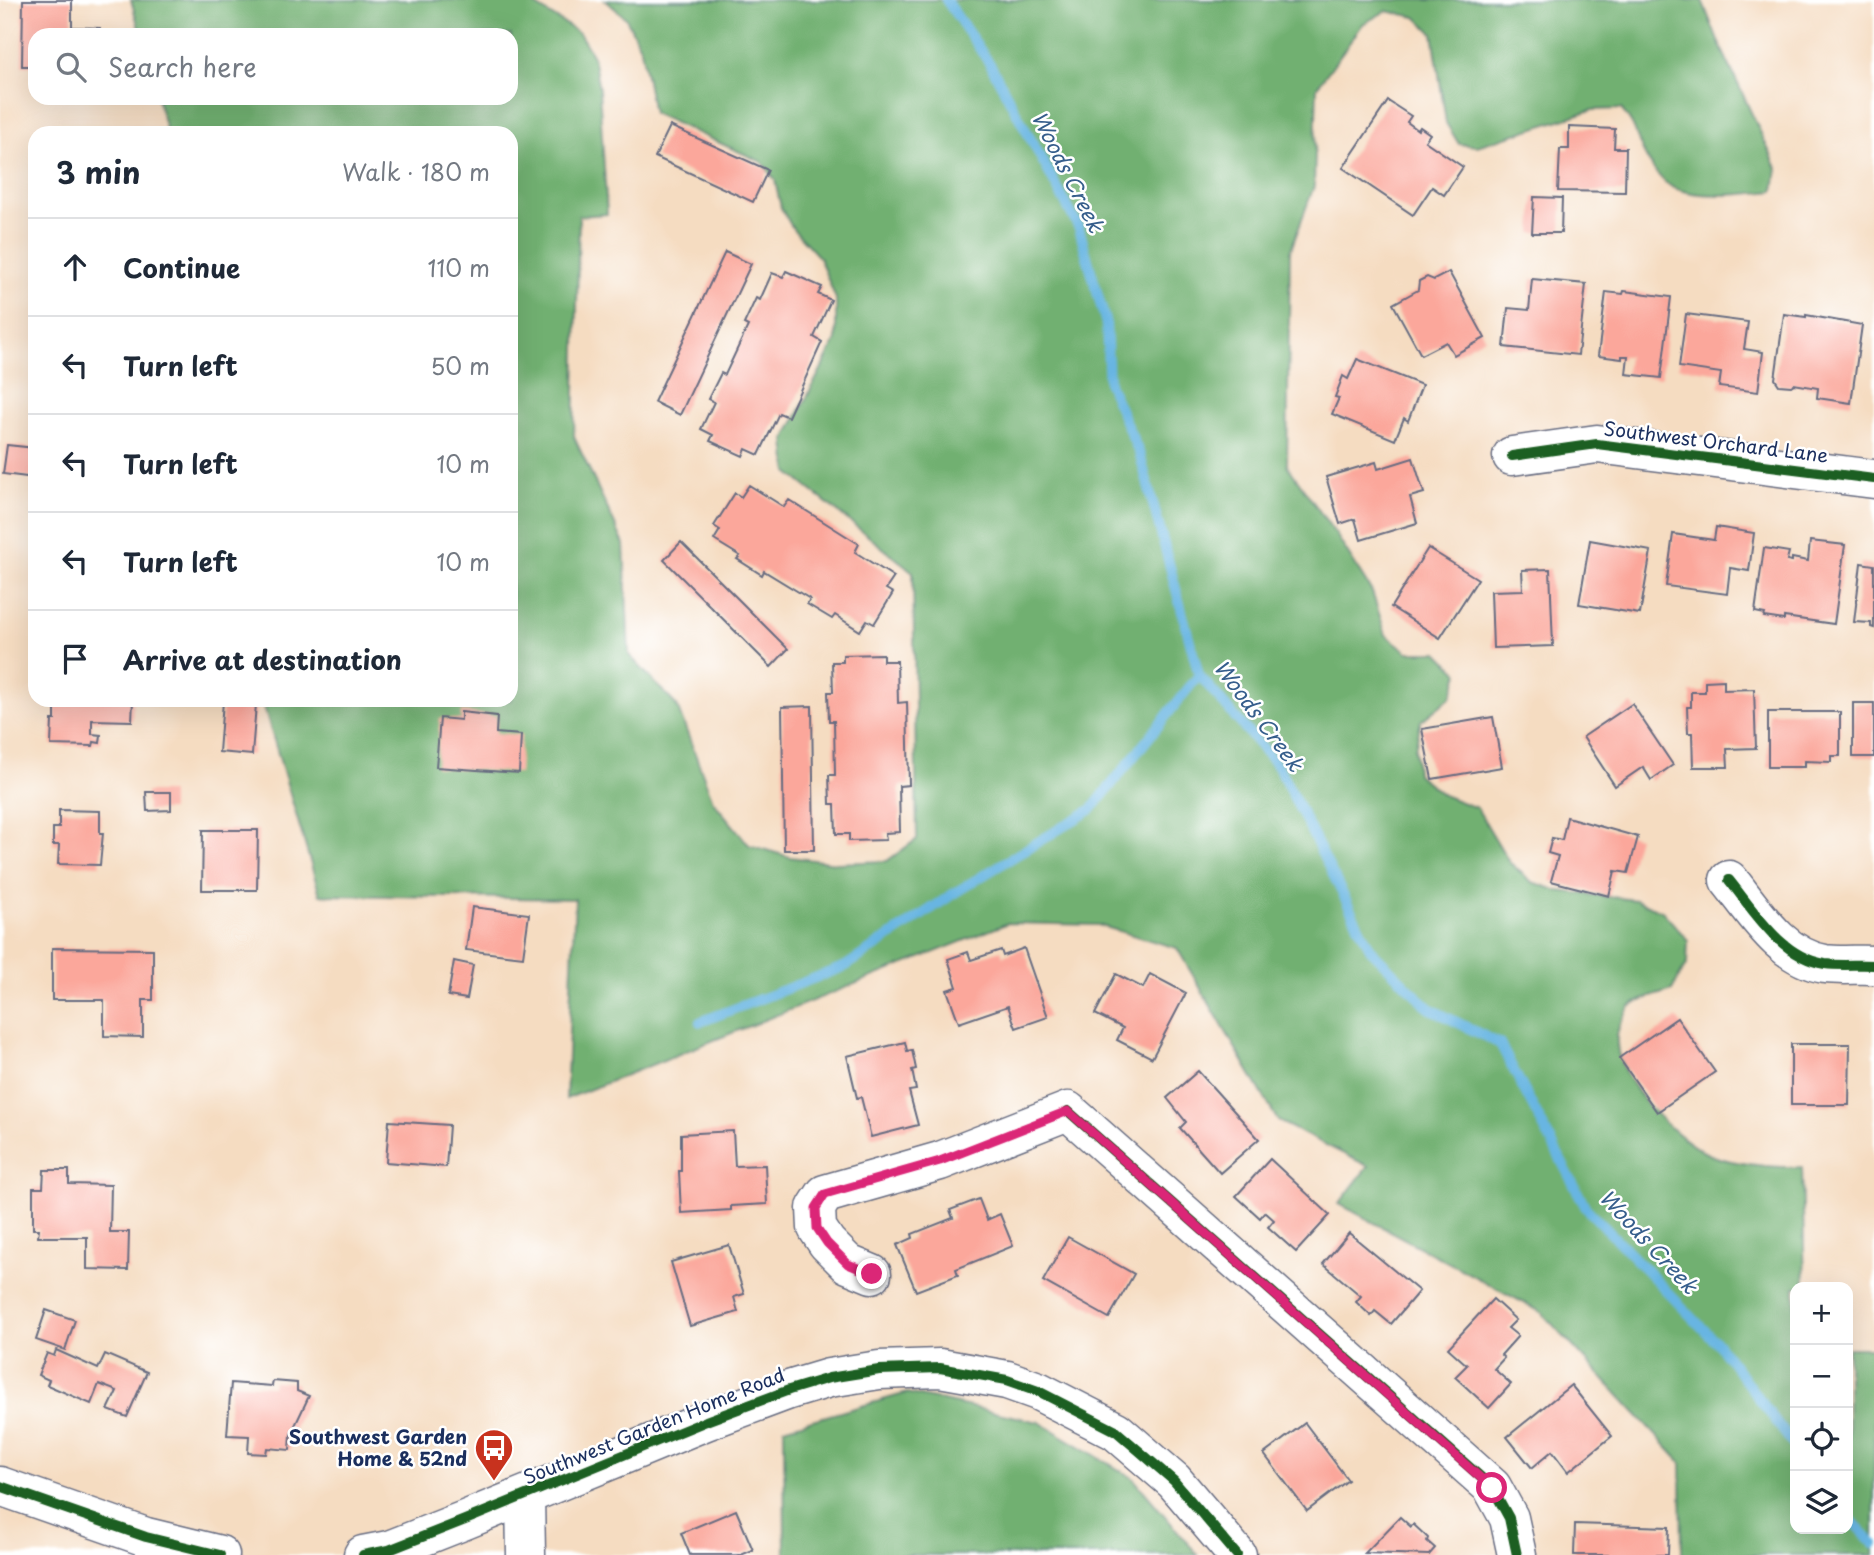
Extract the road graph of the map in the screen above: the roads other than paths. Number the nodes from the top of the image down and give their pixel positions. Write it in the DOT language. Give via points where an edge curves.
graph roads {
  1 [pos="1512,457"];
  2 [pos="1874,479"];
  3 [pos="1729,880"];
  4 [pos="1874,965"];
  5 [pos="872,1274"];
  6 [pos="0,1486"];
  7 [pos="525,1496"];
  8 [pos="220,1555"];
  9 [pos="363,1555"];
  10 [pos="526,1555"];
  11 [pos="1237,1555"];
  12 [pos="1517,1555"];
  1 -- 2 [label="street, Southwest Orchard Lane" via="1597,444"];
  3 -- 4 [label="street" via="1781,943 1800,956 1824,964"];
  5 -- 12 [label="street" via="848,1264 817,1228 816,1208 825,1194 940,1161 1068,1111 1492,1488 1509,1518"];
  6 -- 8 [label="street" via="146,1537"];
  7 -- 9 [label="street, Southwest Garden Home Road" via="389,1550"];
  7 -- 10 [label="street"];
  7 -- 11 [label="street, Southwest Garden Home Road" via="789,1390 879,1370 940,1368 1007,1380 1038,1391 1116,1432 1174,1481"];
}
